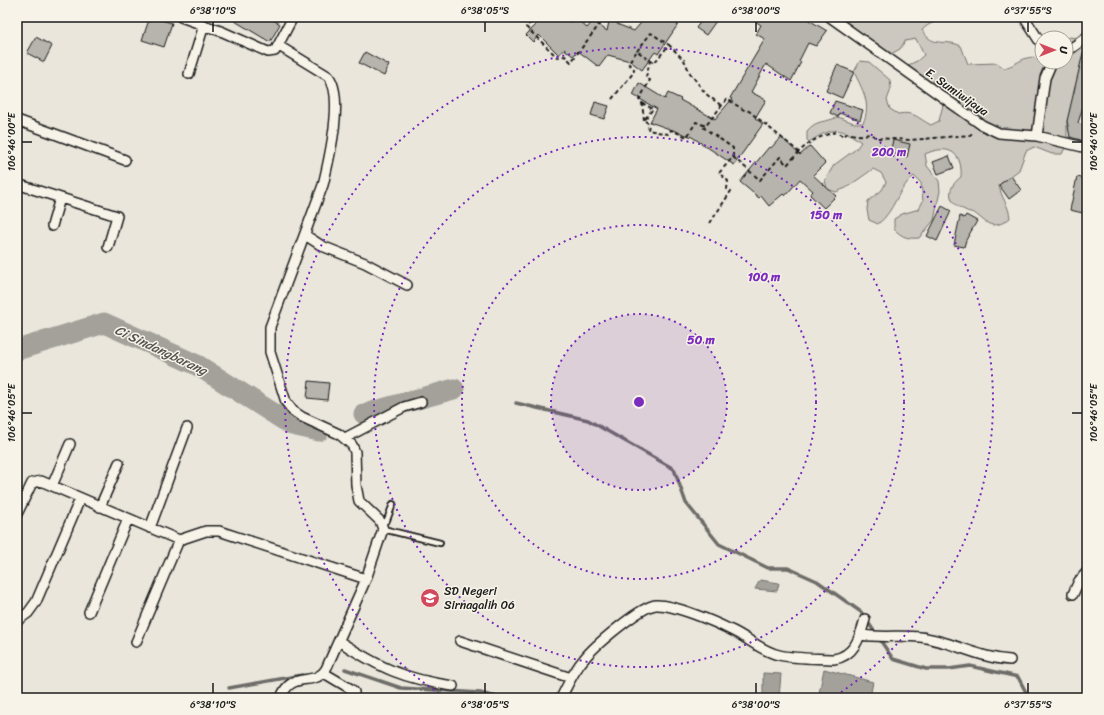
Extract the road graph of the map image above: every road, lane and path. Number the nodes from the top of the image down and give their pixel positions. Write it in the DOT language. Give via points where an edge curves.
graph roads {
  1 [pos="181,17"];
  2 [pos="293,17"];
  3 [pos="532,17"];
  4 [pos="605,17"];
  5 [pos="830,17"];
  6 [pos="1024,17"];
  7 [pos="204,25"];
  8 [pos="1034,33"];
  9 [pos="1087,37"];
  10 [pos="669,45"];
  11 [pos="279,46"];
  12 [pos="1074,46"];
  13 [pos="637,51"];
  14 [pos="650,61"];
  15 [pos="1048,70"];
  16 [pos="188,74"];
  17 [pos="612,99"];
  18 [pos="642,103"];
  19 [pos="722,106"];
  20 [pos="17,120"];
  21 [pos="644,120"];
  22 [pos="982,125"];
  23 [pos="706,126"];
  24 [pos="1037,136"];
  25 [pos="1087,148"];
  26 [pos="799,152"];
  27 [pos="733,157"];
  28 [pos="125,160"];
  29 [pos="17,184"];
  30 [pos="60,198"];
  31 [pos="710,223"];
  32 [pos="52,226"];
  33 [pos="305,235"];
  34 [pos="108,247"];
  35 [pos="407,285"];
  36 [pos="421,402"];
  37 [pos="187,428"];
  38 [pos="345,438"];
  39 [pos="70,444"];
  40 [pos="119,463"];
  41 [pos="52,486"];
  42 [pos="80,499"];
  43 [pos="393,504"];
  44 [pos="100,507"];
  45 [pos="17,513"];
  46 [pos="128,519"];
  47 [pos="383,527"];
  48 [pos="150,528"];
  49 [pos="179,540"];
  50 [pos="440,543"];
  51 [pos="1087,572"];
  52 [pos="366,579"];
  53 [pos="1072,594"];
  54 [pos="89,612"];
  55 [pos="864,619"];
  56 [pos="17,621"];
  57 [pos="865,636"];
  58 [pos="339,641"];
  59 [pos="460,641"];
  60 [pos="136,642"];
  61 [pos="1010,660"];
  62 [pos="324,673"];
  63 [pos="571,678"];
  64 [pos="453,686"];
  65 [pos="281,698"];
  66 [pos="353,698"];
  67 [pos="561,698"];
  1 -- 7 [label="street"];
  2 -- 11 [label="street"];
  3 -- 4 [label="path" via="526,27 557,57 565,56 571,62"];
  5 -- 22 [label="street, E. Sumiwijaya"];
  6 -- 8 [label="street"];
  7 -- 11 [label="street" via="268,52 275,51"];
  7 -- 16 [label="street"];
  9 -- 12 [label="street"];
  10 -- 13 [label="path" via="652,33"];
  10 -- 14 [label="path" via="655,62"];
  10 -- 19 [label="path" via="684,60 690,74 706,94"];
  11 -- 33 [label="street" via="322,71 333,81 336,89 336,110 327,166 318,201"];
  13 -- 14 [label="path"];
  13 -- 17 [label="path" via="628,62 634,72"];
  14 -- 18 [label="path" via="646,77 650,80 639,100"];
  15 -- 24 [label="street" via="1044,78"];
  18 -- 21 [label="path"];
  18 -- 21 [label="path" via="653,110"];
  19 -- 23 [label="path"];
  19 -- 26 [label="path" via="727,99 749,111"];
  20 -- 28 [label="street"];
  21 -- 23 [label="path" via="649,124 648,130 668,134 671,130 687,137 696,122"];
  22 -- 24 [label="street, E. Sumiwijaya" via="999,133"];
  22 -- 26 [label="path" via="970,135 934,139 876,138 865,133 860,136 848,133 843,136 836,132 809,142"];
  23 -- 27 [label="path" via="704,128 733,148"];
  24 -- 25 [label="street, E. Sumiwijaya"];
  26 -- 27 [label="path" via="787,165 780,157 760,180"];
  27 -- 31 [label="path" via="719,173 728,180 727,189 731,191"];
  29 -- 30 [label="street"];
  30 -- 32 [label="street"];
  30 -- 34 [label="street" via="118,216"];
  33 -- 35 [label="street" via="322,246 365,263"];
  33 -- 38 [label="street" via="270,327 270,352 286,402 293,411"];
  36 -- 38 [label="street" via="404,407"];
  37 -- 48 [label="street"];
  38 -- 47 [label="street" via="355,452 359,501 376,516"];
  39 -- 41 [label="street"];
  40 -- 44 [label="street"];
  41 -- 42 [label="street"];
  41 -- 45 [label="street" via="41,481 32,483"];
  42 -- 44 [label="street"];
  42 -- 56 [label="street" via="36,602 28,613"];
  43 -- 47 [label="lane"];
  44 -- 46 [label="street"];
  46 -- 48 [label="street"];
  46 -- 54 [label="street"];
  47 -- 50 [label="lane"];
  47 -- 52 [label="street"];
  48 -- 49 [label="street"];
  49 -- 52 [label="street" via="206,531 219,531"];
  49 -- 60 [label="street"];
  51 -- 53 [label="street"];
  52 -- 58 [label="street"];
  55 -- 57 [label="street"];
  57 -- 61 [label="street" via="920,637 992,659"];
  57 -- 63 [label="street" via="841,658 779,655 762,649 746,637 707,619 656,605 647,607 620,626 584,657"];
  58 -- 62 [label="street"];
  58 -- 64 [label="street" via="389,671 413,679"];
  59 -- 63 [label="street"];
  62 -- 65 [label="street" via="289,684"];
  62 -- 66 [label="street" via="351,689 354,692"];
  63 -- 67 [label="street"];
}
